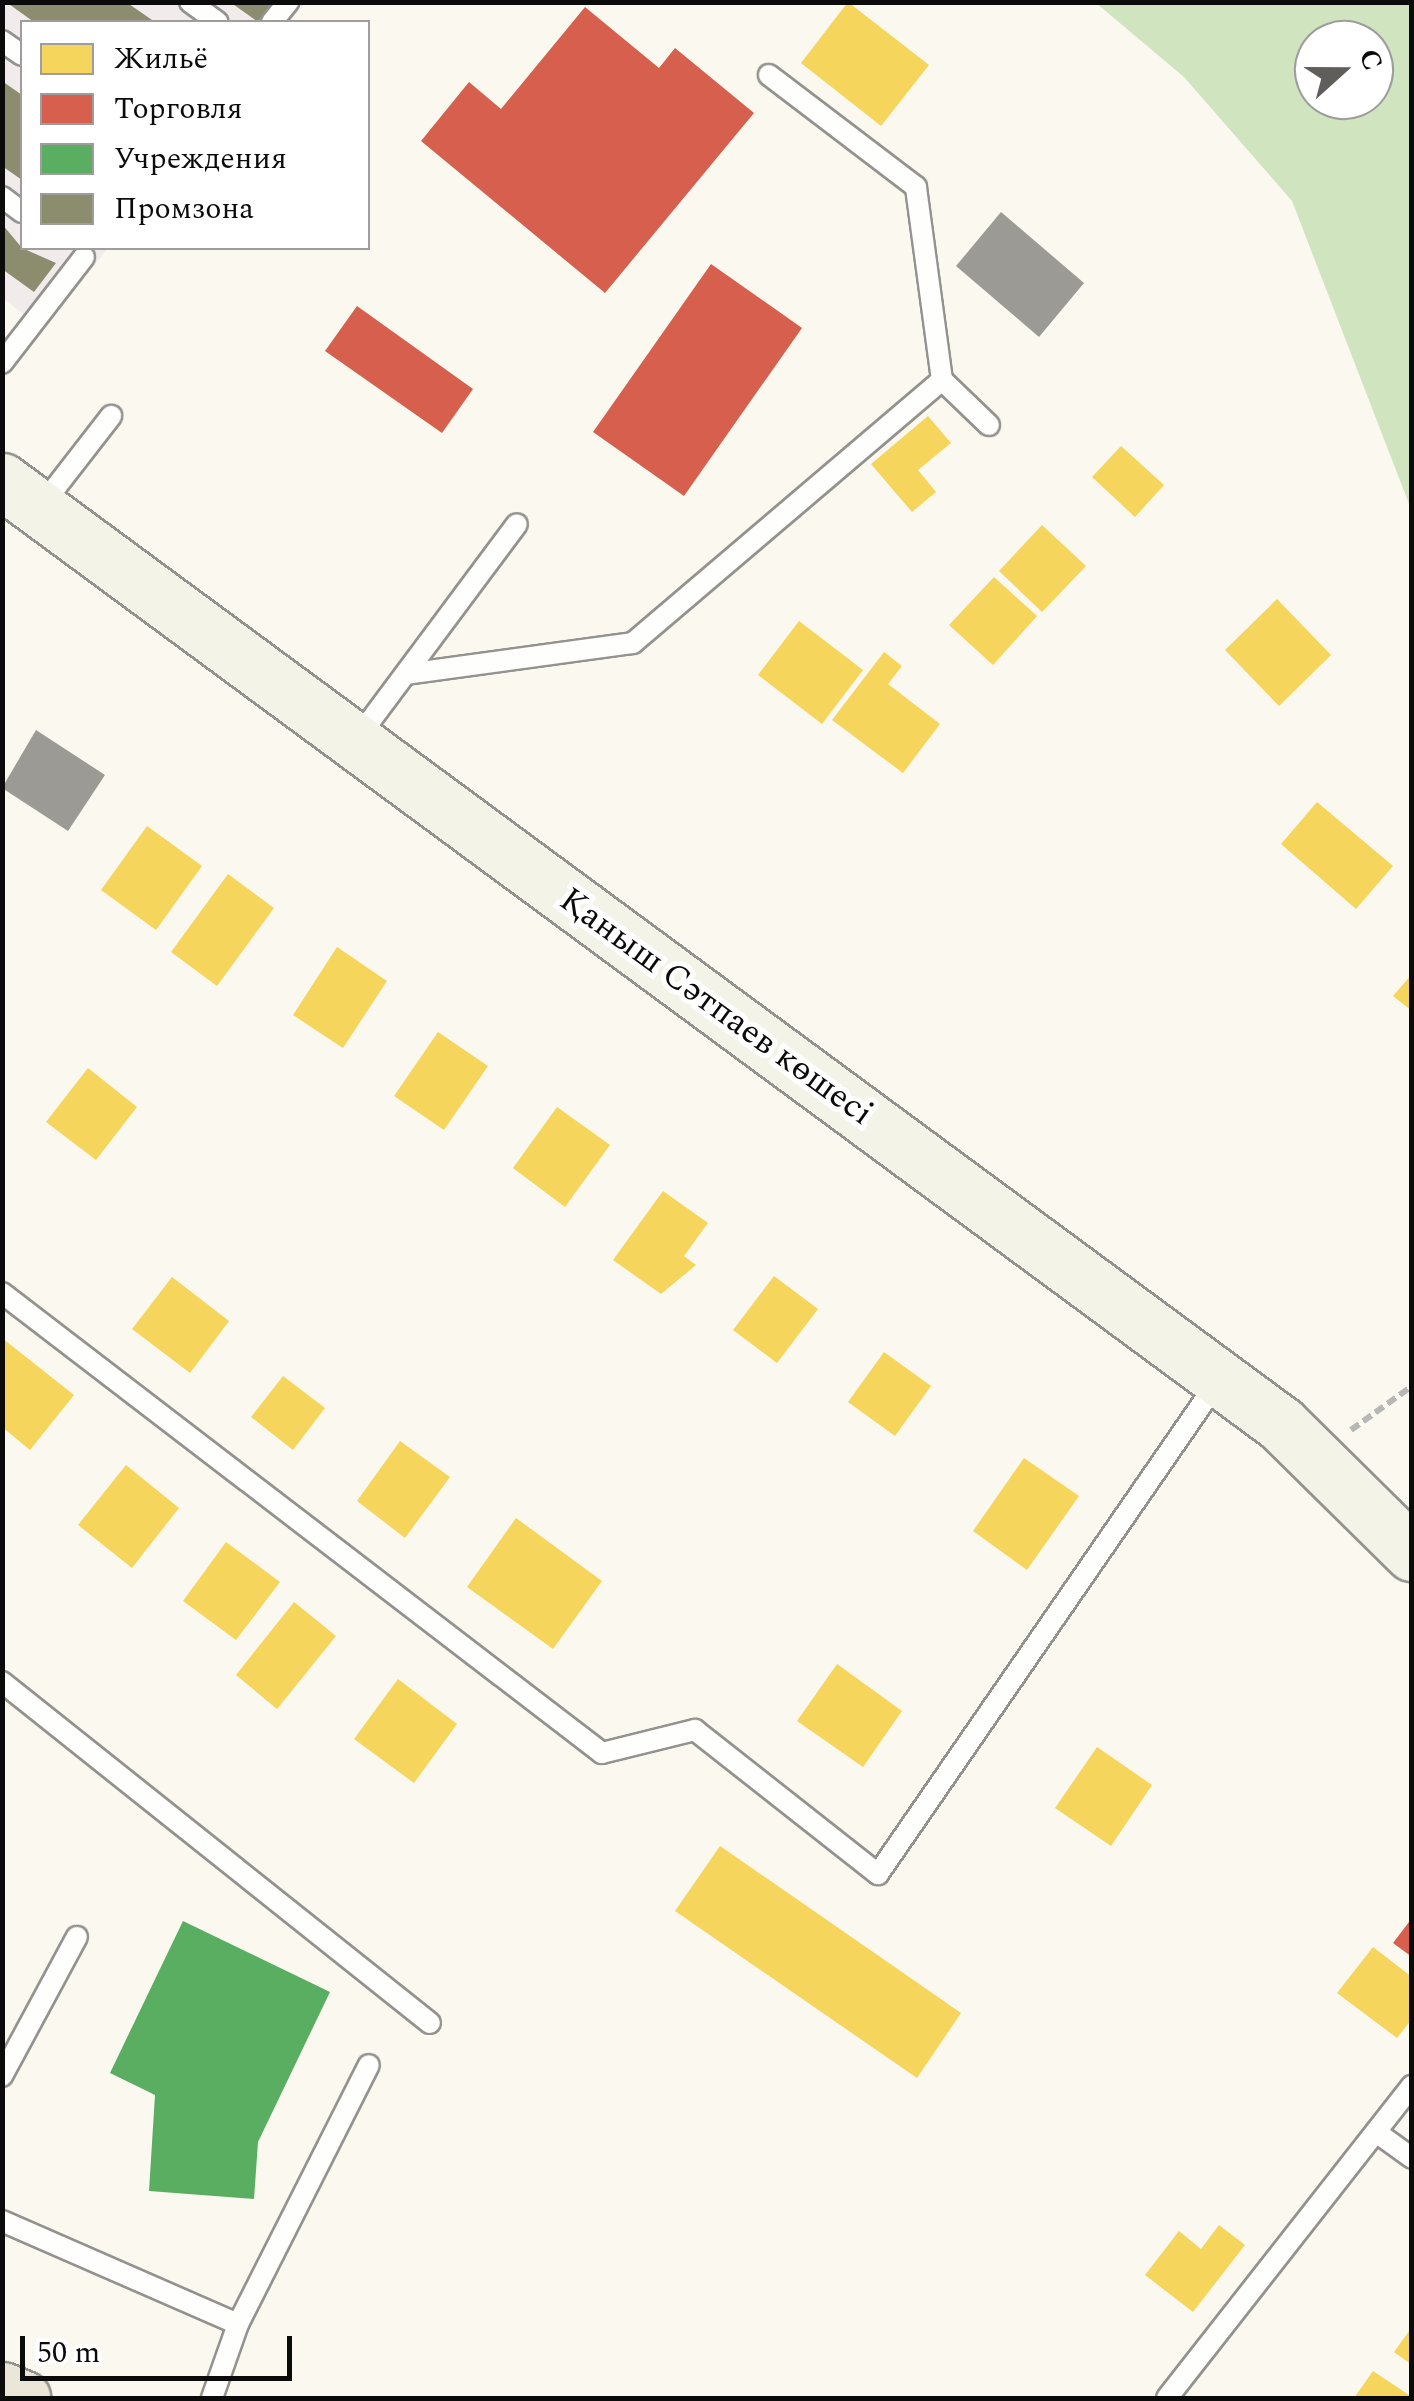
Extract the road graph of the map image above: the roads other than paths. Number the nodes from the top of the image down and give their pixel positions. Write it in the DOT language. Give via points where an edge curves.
graph roads {
  1 [pos="190,2"];
  2 [pos="215,20"];
  3 [pos="769,75"];
  4 [pos="82,251"];
  5 [pos="2,363"];
  6 [pos="942,380"];
  7 [pos="111,416"];
  8 [pos="989,425"];
  9 [pos="21,495"];
  10 [pos="517,524"];
  11 [pos="406,674"];
  12 [pos="355,741"];
  13 [pos="2,1293"];
  14 [pos="1220,1379"];
  15 [pos="1412,1554"];
  16 [pos="2,1682"];
  17 [pos="77,1936"];
  18 [pos="430,2023"];
  19 [pos="369,2064"];
  20 [pos="2,2076"];
  21 [pos="1412,2086"];
  22 [pos="1376,2132"];
  23 [pos="1412,2158"];
  24 [pos="2,2221"];
  25 [pos="238,2324"];
  26 [pos="2,2390"];
  27 [pos="22,2398"];
  28 [pos="212,2398"];
  29 [pos="1168,2398"];
  1 -- 2 [label="lane"];
  3 -- 6 [label="lane" via="916,187"];
  4 -- 5 [label="lane"];
  6 -- 8 [label="lane"];
  6 -- 11 [label="lane" via="633,643"];
  7 -- 9 [label="lane"];
  9 -- 12 [label="street, Қаныш Сәтпаев көшесі"];
  10 -- 11 [label="lane"];
  11 -- 12 [label="lane"];
  12 -- 14 [label="street, Қаныш Сәтпаев көшесі"];
  13 -- 14 [label="lane" via="602,1752 695,1730 878,1874"];
  14 -- 15 [label="street, Қаныш Сәтпаев көшесі" via="1313,1456"];
  16 -- 18 [label="lane"];
  17 -- 20 [label="lane"];
  19 -- 25 [label="lane"];
  21 -- 22 [label="lane"];
  22 -- 23 [label="lane"];
  22 -- 29 [label="lane"];
  24 -- 25 [label="lane"];
  25 -- 28 [label="lane"];
  26 -- 27 [label="main road"];
}
